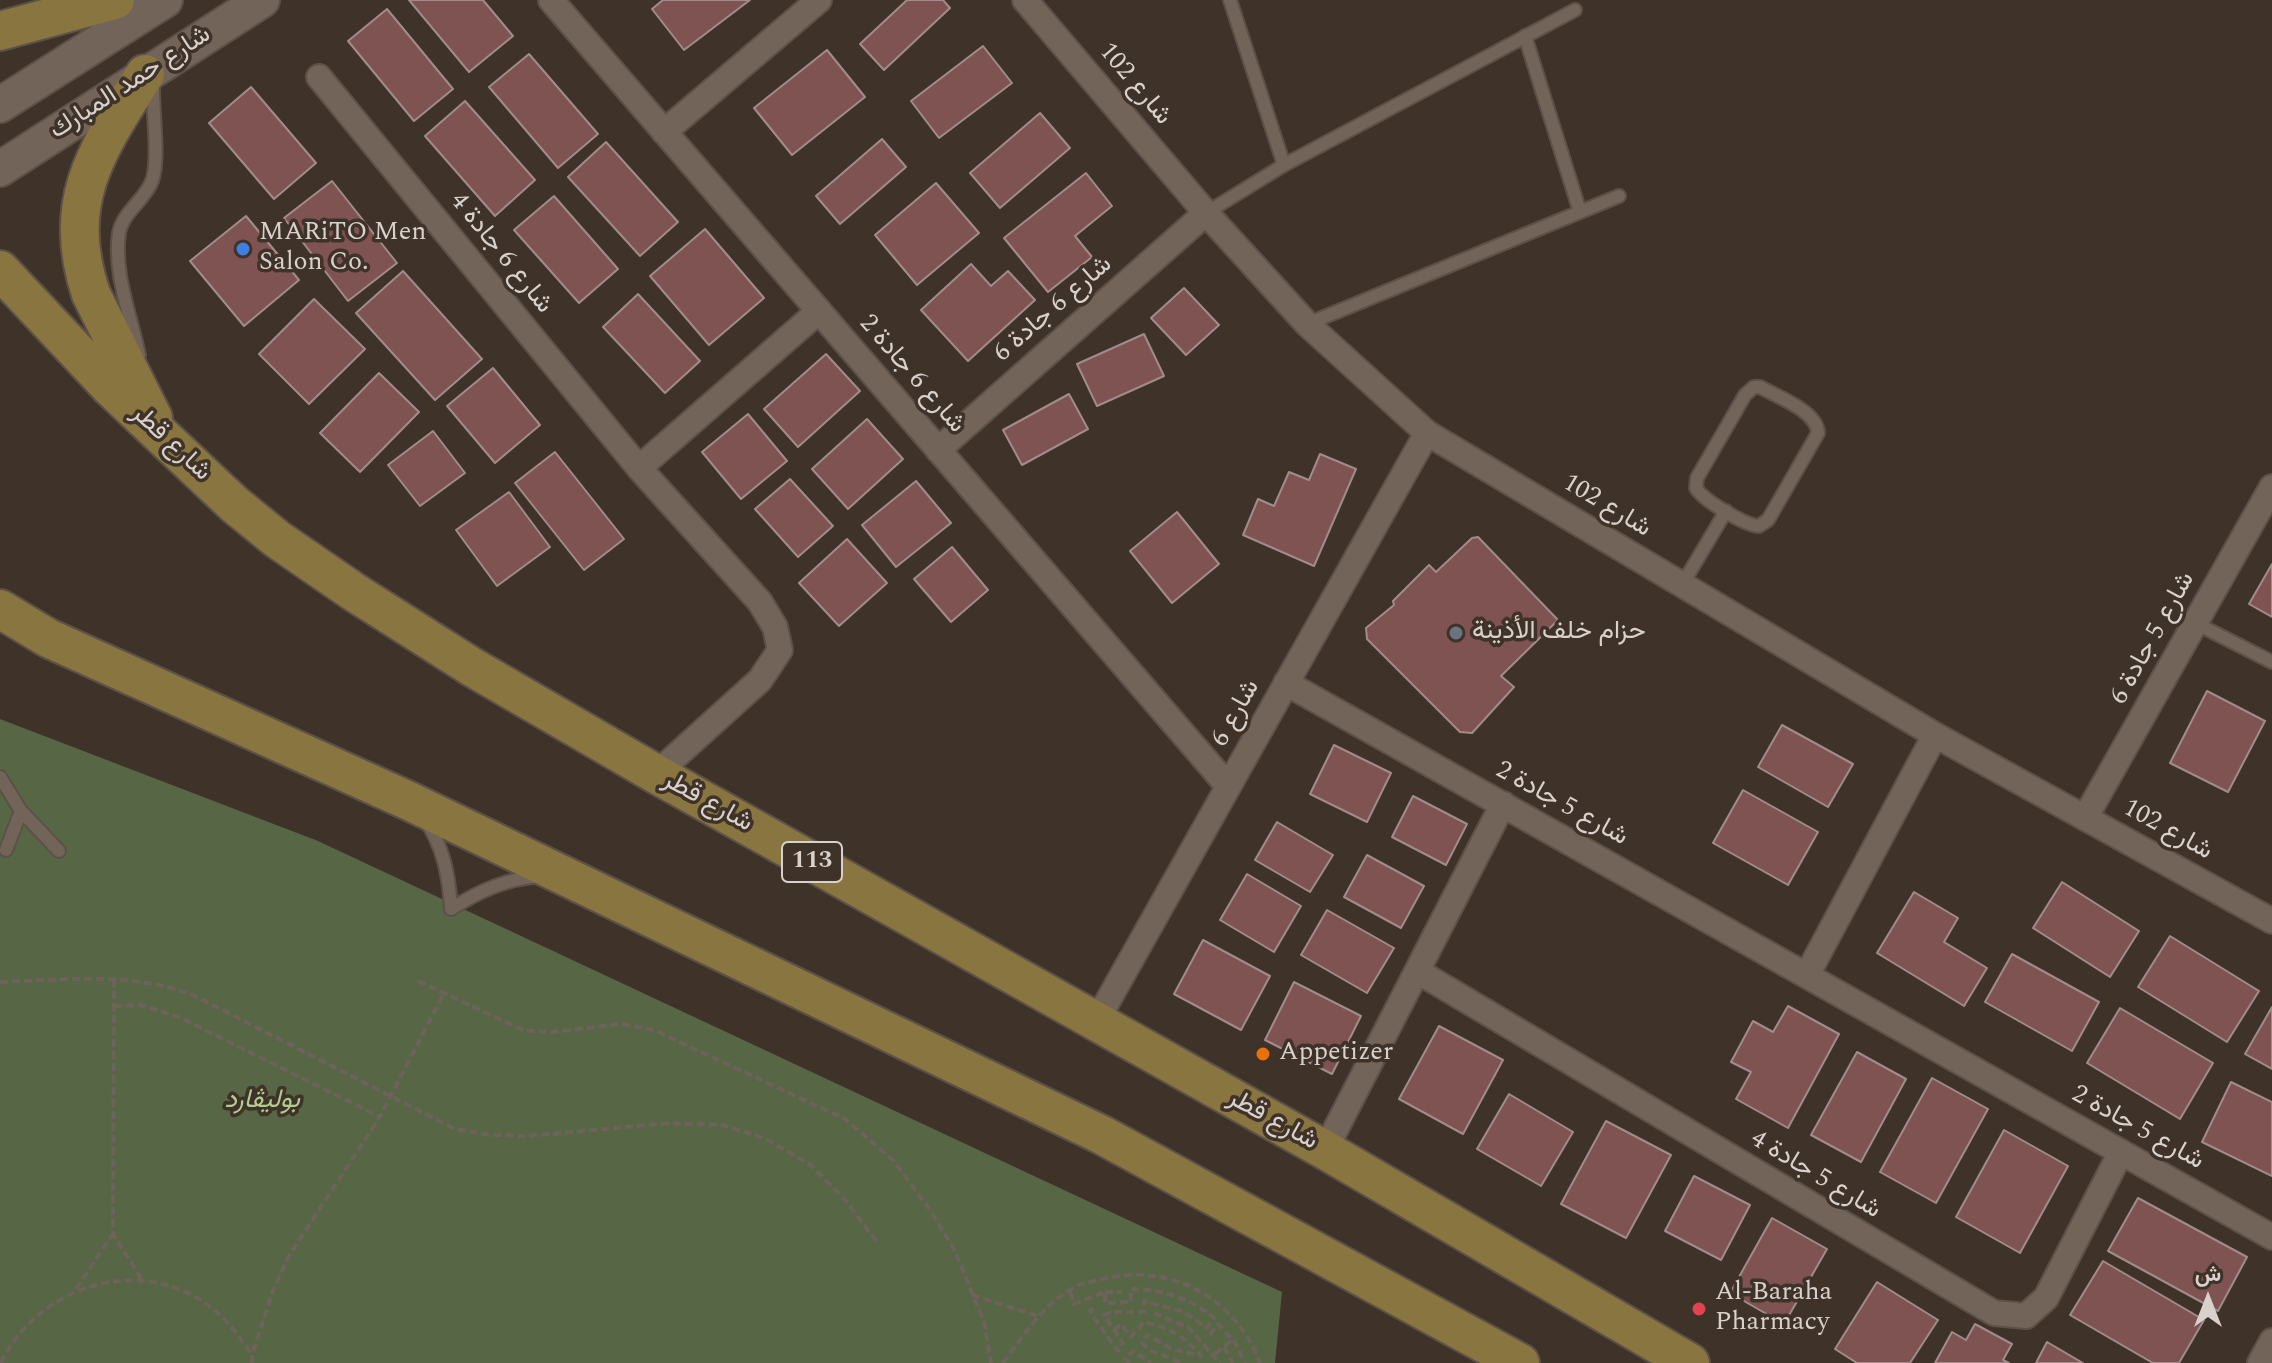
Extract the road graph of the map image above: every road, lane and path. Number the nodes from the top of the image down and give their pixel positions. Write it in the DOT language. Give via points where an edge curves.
graph roads {
  1 [pos="115,0"];
  2 [pos="165,0"];
  3 [pos="262,0"];
  4 [pos="551,0"];
  5 [pos="819,0"];
  6 [pos="1025,0"];
  7 [pos="1230,0"];
  8 [pos="1575,10"];
  9 [pos="0,31"];
  10 [pos="1525,36"];
  11 [pos="149,71"];
  12 [pos="319,77"];
  13 [pos="0,105"];
  14 [pos="664,132"];
  15 [pos="1284,165"];
  16 [pos="0,169"];
  17 [pos="1619,196"];
  18 [pos="1580,212"];
  19 [pos="1206,213"];
  20 [pos="0,270"];
  21 [pos="819,311"];
  22 [pos="1307,324"];
  23 [pos="132,373"];
  24 [pos="1427,433"];
  25 [pos="161,435"];
  26 [pos="938,450"];
  27 [pos="639,468"];
  28 [pos="2272,487"];
  29 [pos="1726,511"];
  30 [pos="1682,585"];
  31 [pos="0,609"];
  32 [pos="2195,623"];
  33 [pos="0,629"];
  34 [pos="48,638"];
  35 [pos="2272,662"];
  36 [pos="1286,683"];
  37 [pos="1935,735"];
  38 [pos="656,774"];
  39 [pos="0,777"];
  40 [pos="1228,786"];
  41 [pos="409,801"];
  42 [pos="1503,804"];
  43 [pos="21,811"];
  44 [pos="2085,818"];
  45 [pos="6,850"];
  46 [pos="59,851"];
  47 [pos="567,877"];
  48 [pos="2272,921"];
  49 [pos="1417,971"];
  50 [pos="1807,975"];
  51 [pos="114,979"];
  52 [pos="418,981"];
  53 [pos="0,982"];
  54 [pos="444,993"];
  55 [pos="114,1006"];
  56 [pos="1096,1022"];
  57 [pos="391,1098"];
  58 [pos="380,1117"];
  59 [pos="1325,1150"];
  60 [pos="2121,1152"];
  61 [pos="113,1234"];
  62 [pos="2272,1237"];
  63 [pos="876,1241"];
  64 [pos="143,1280"];
  65 [pos="75,1290"];
  66 [pos="1070,1292"];
  67 [pos="1105,1292"];
  68 [pos="1122,1292"];
  69 [pos="972,1295"];
  70 [pos="1097,1307"];
  71 [pos="1154,1313"];
  72 [pos="1038,1316"];
  73 [pos="1114,1330"];
  74 [pos="1210,1335"];
  75 [pos="1232,1340"];
  76 [pos="1224,1347"];
  77 [pos="1215,1354"];
  78 [pos="252,1355"];
  79 [pos="1682,1360"];
  80 [pos="1,1363"];
  81 [pos="252,1363"];
  82 [pos="991,1363"];
  83 [pos="1003,1363"];
  84 [pos="1130,1363"];
  85 [pos="1151,1363"];
  86 [pos="1182,1363"];
  87 [pos="1220,1363"];
  88 [pos="1233,1363"];
  89 [pos="1245,1363"];
  90 [pos="1260,1363"];
  91 [pos="1520,1363"];
  1 -- 9 [label="main road"];
  2 -- 13 [label="main road, شارع حمد المبارك"];
  3 -- 11 [label="main road, شارع حمد المبارك"];
  4 -- 14 [label="street, شارع 6 جادة 2"];
  5 -- 14 [label="street"];
  6 -- 19 [label="street, شارع 102"];
  7 -- 15 [label="lane"];
  8 -- 10 [label="lane"];
  10 -- 15 [label="lane"];
  10 -- 18 [label="lane"];
  11 -- 16 [label="main road, شارع حمد المبارك"];
  11 -- 23 [label="lane" via="153,177 118,235 139,355"];
  11 -- 23 [label="main road" via="95,156 80,214 85,275"];
  12 -- 27 [label="street, شارع 6 جادة 4"];
  14 -- 21 [label="street, شارع 6 جادة 2"];
  15 -- 19 [label="lane"];
  17 -- 18 [label="lane"];
  18 -- 22 [label="lane"];
  19 -- 22 [label="street, شارع 102"];
  19 -- 26 [label="street, شارع 6 جادة 6"];
  20 -- 25 [label="main road, شارع قطر / 113"];
  21 -- 26 [label="street, شارع 6 جادة 2"];
  21 -- 27 [label="street"];
  22 -- 24 [label="street, شارع 102"];
  23 -- 25 [label="main road"];
  24 -- 30 [label="street, شارع 102"];
  24 -- 36 [label="street, شارع 6"];
  25 -- 38 [label="main road, شارع قطر / 113" via="277,539 354,592"];
  26 -- 40 [label="street, شارع 6 جادة 2"];
  27 -- 38 [label="street, شارع 6 جادة 4" via="760,602 775,627 780,650 760,680"];
  28 -- 32 [label="street, شارع 5 جادة 6"];
  29 -- 29 [label="lane" via="1701,496 1696,483 1745,395 1760,387 1810,416 1818,433 1764,524 1753,526"];
  29 -- 30 [label="lane"];
  30 -- 37 [label="street, شارع 102"];
  31 -- 34 [label="main road"];
  32 -- 35 [label="lane"];
  32 -- 44 [label="street, شارع 5 جادة 6"];
  33 -- 34 [label="main road"];
  34 -- 41 [label="main road"];
  36 -- 40 [label="street, شارع 6"];
  36 -- 42 [label="street, شارع 5 جادة 2"];
  37 -- 44 [label="street, شارع 102"];
  37 -- 50 [label="street"];
  38 -- 56 [label="main road, شارع قطر / 113"];
  39 -- 43 [label="lane"];
  40 -- 56 [label="street, شارع 6"];
  41 -- 47 [label="main road"];
  41 -- 47 [label="lane" via="441,850 451,909 506,882"];
  42 -- 49 [label="street"];
  42 -- 50 [label="street, شارع 5 جادة 2"];
  43 -- 45 [label="lane"];
  43 -- 46 [label="lane"];
  44 -- 48 [label="street, شارع 102"];
  47 -- 91 [label="main road" via="1102,1135 1465,1341"];
  49 -- 59 [label="street"];
  49 -- 60 [label="street, شارع 5 جادة 4" via="1994,1313 2026,1316 2046,1298"];
  50 -- 60 [label="street, شارع 5 جادة 2"];
  51 -- 53 [label="path"];
  51 -- 55 [label="path"];
  51 -- 57 [label="path" via="148,981 195,996"];
  52 -- 54 [label="path"];
  54 -- 57 [label="path"];
  54 -- 69 [label="path" via="525,1031 621,1024 654,1030 845,1119 894,1161 930,1210 954,1249"];
  55 -- 58 [label="path" via="141,1005 181,1018"];
  55 -- 61 [label="path"];
  56 -- 59 [label="main road, شارع قطر / 113"];
  57 -- 58 [label="path"];
  57 -- 63 [label="path" via="455,1129 491,1135 668,1123 723,1125 766,1139 811,1165"];
  58 -- 78 [label="path" via="290,1254"];
  59 -- 79 [label="main road, شارع قطر / 113"];
  60 -- 62 [label="street, شارع 5 جادة 2"];
  61 -- 64 [label="path"];
  61 -- 65 [label="path"];
  64 -- 65 [label="path"];
  64 -- 78 [label="path" via="177,1288 207,1304 233,1327"];
  65 -- 80 [label="path" via="45,1307 21,1331"];
  66 -- 67 [label="path" via="1074,1304"];
  66 -- 72 [label="path"];
  66 -- 90 [label="path" via="1125,1274 1154,1274 1187,1285 1244,1328"];
  67 -- 68 [label="path"];
  67 -- 73 [label="path" via="1105,1303 1131,1302 1131,1289 1167,1293 1214,1318 1207,1328 1184,1312 1144,1301 1144,1312 1104,1315"];
  69 -- 72 [label="path"];
  69 -- 82 [label="path" via="984,1322"];
  70 -- 73 [label="path" via="1090,1310 1118,1351 1123,1343"];
  71 -- 77 [label="path" via="1189,1328"];
  72 -- 83 [label="path"];
  73 -- 86 [label="path" via="1121,1324 1131,1337 1144,1322 1177,1333 1201,1356 1147,1335 1142,1343"];
  74 -- 75 [label="path" via="1218,1324"];
  75 -- 76 [label="path"];
  75 -- 89 [label="path"];
  76 -- 77 [label="path"];
  76 -- 88 [label="path"];
  77 -- 87 [label="path"];
  78 -- 81 [label="path"];
  84 -- 85 [label="path" via="1125,1359 1133,1351"];
}
